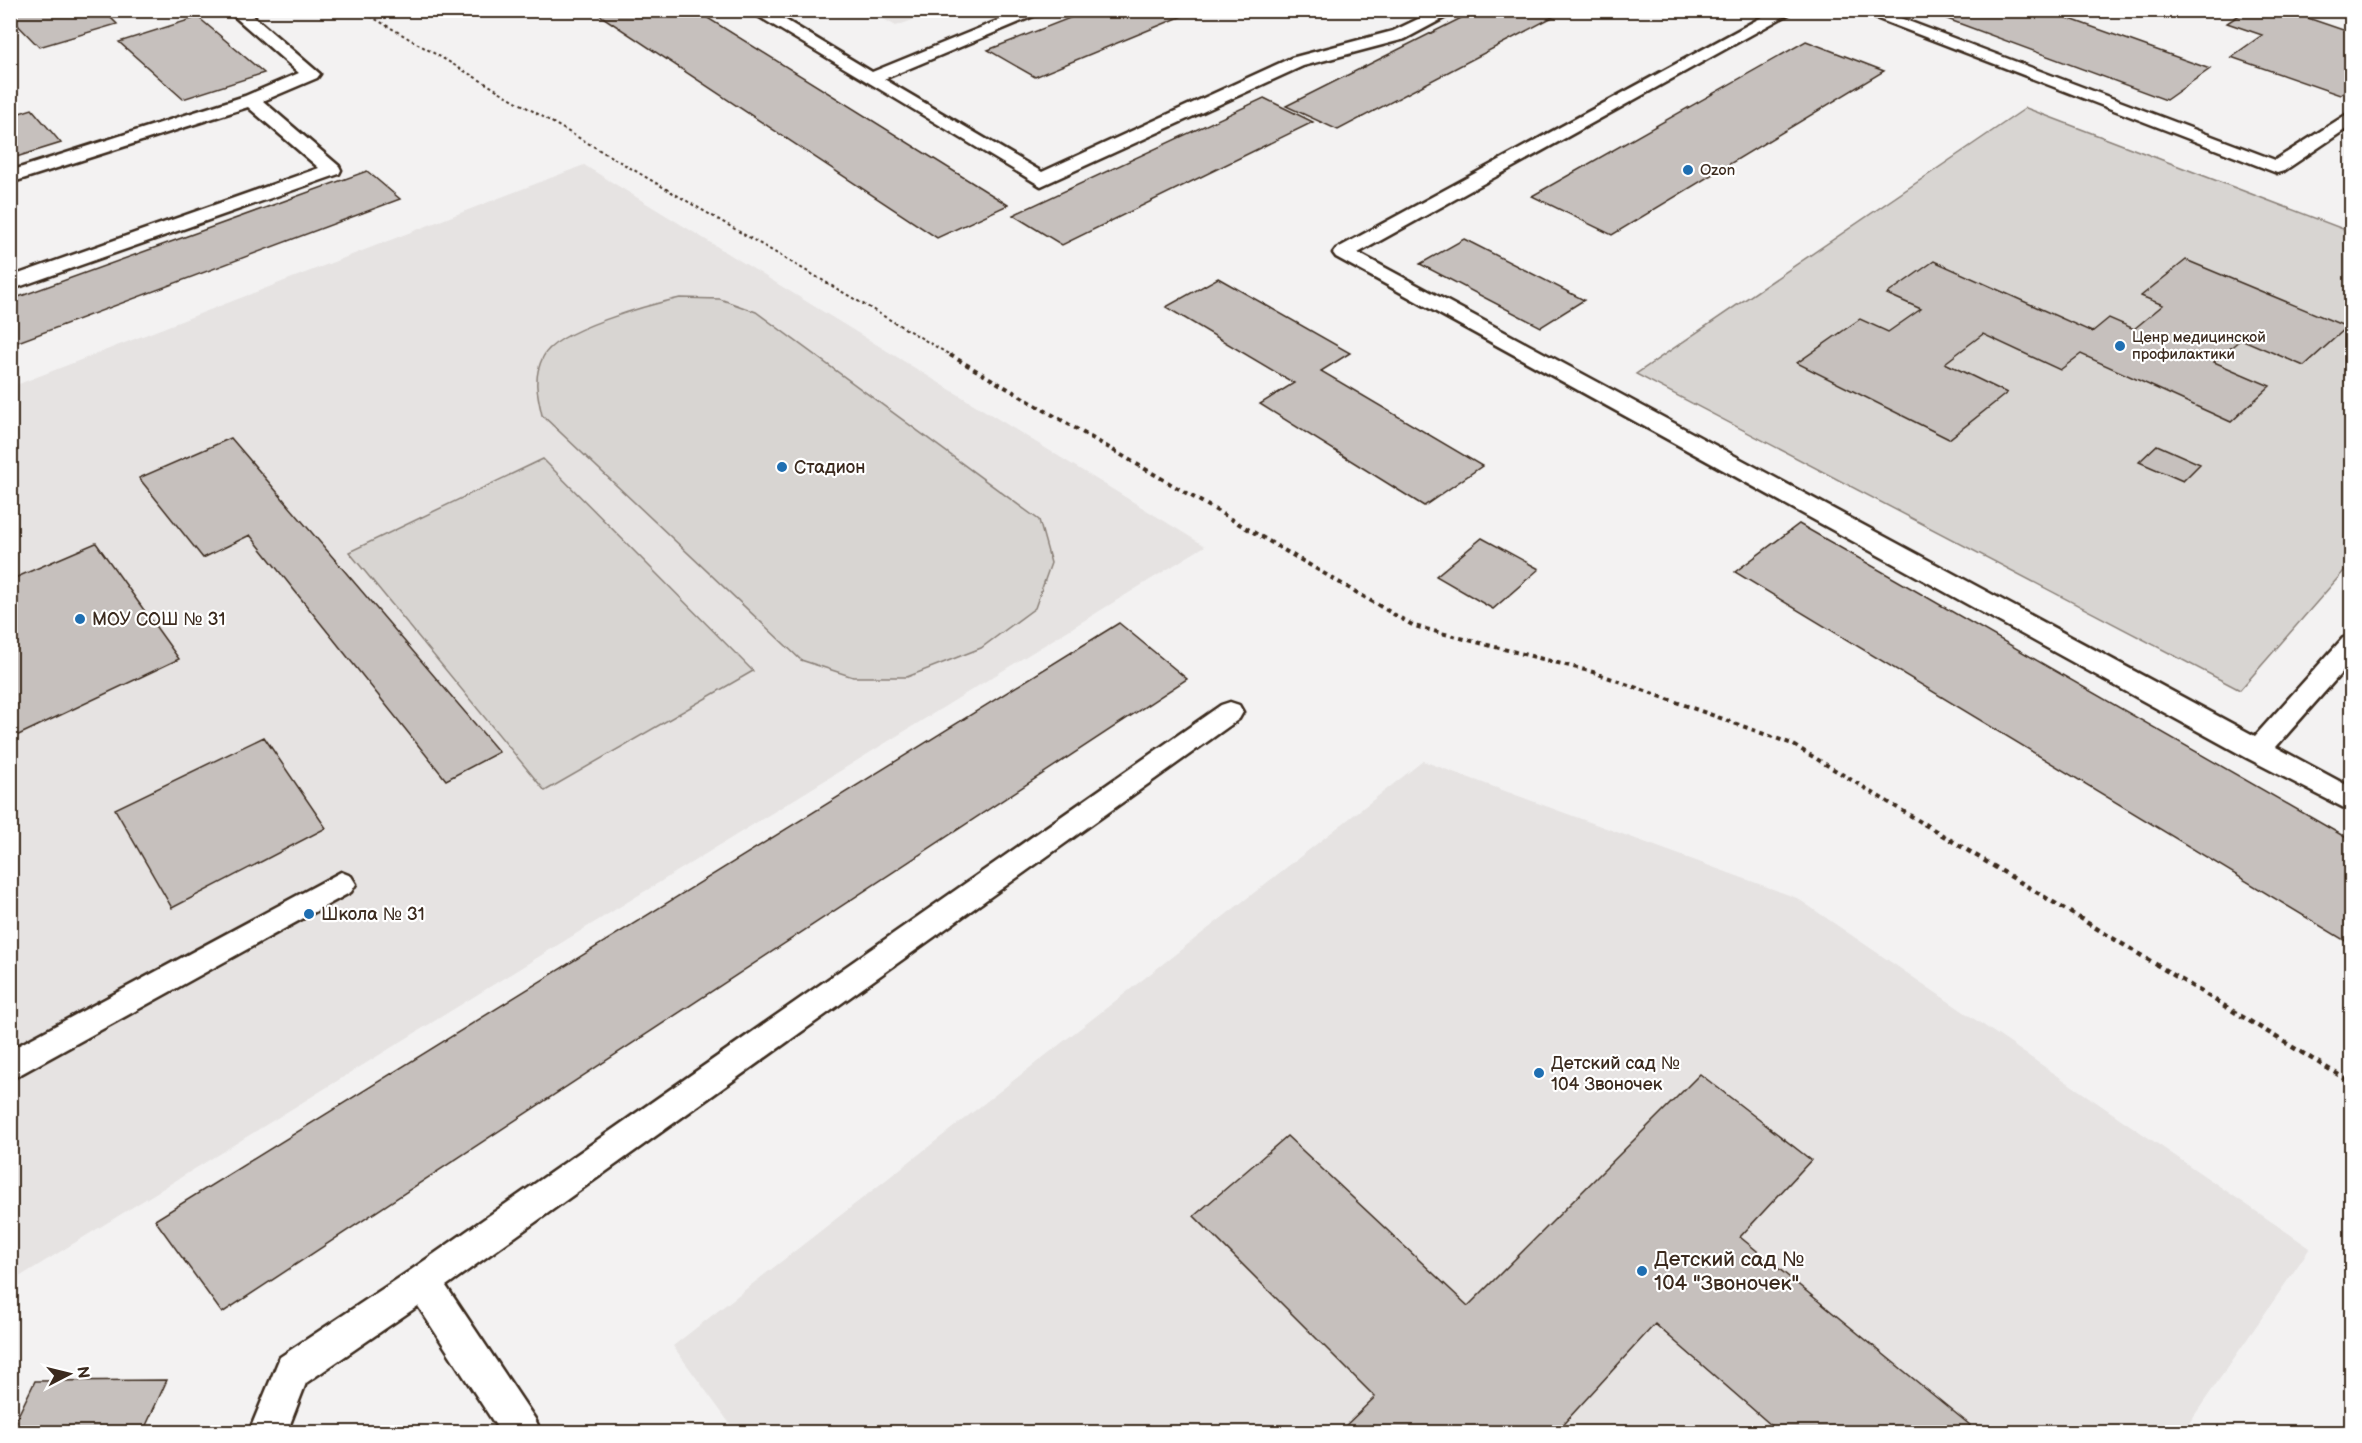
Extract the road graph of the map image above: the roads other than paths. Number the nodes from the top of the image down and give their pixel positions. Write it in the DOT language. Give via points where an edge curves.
graph roads {
  1 [pos="235,10"];
  2 [pos="756,10"];
  3 [pos="1040,10"];
  4 [pos="1451,10"];
  5 [pos="1788,10"];
  6 [pos="1863,10"];
  7 [pos="871,78"];
  8 [pos="250,100"];
  9 [pos="2352,116"];
  10 [pos="10,177"];
  11 [pos="10,284"];
  12 [pos="2352,644"];
  13 [pos="1230,712"];
  14 [pos="2257,751"];
  15 [pos="2352,801"];
  16 [pos="341,884"];
  17 [pos="10,1066"];
  18 [pos="423,1282"];
  19 [pos="268,1432"];
  20 [pos="522,1432"];
  1 -- 8 [label="lane" via="311,74"];
  2 -- 7 [label="lane"];
  3 -- 7 [label="lane"];
  4 -- 7 [label="lane" via="1399,35 1297,62 1041,180"];
  5 -- 14 [label="lane" via="1343,253"];
  6 -- 9 [label="lane" via="2277,167"];
  8 -- 10 [label="lane"];
  8 -- 11 [label="lane" via="332,170"];
  12 -- 14 [label="lane"];
  13 -- 18 [label="lane"];
  14 -- 15 [label="lane"];
  16 -- 17 [label="lane"];
  18 -- 19 [label="lane" via="293,1370"];
  18 -- 20 [label="lane"];
}
